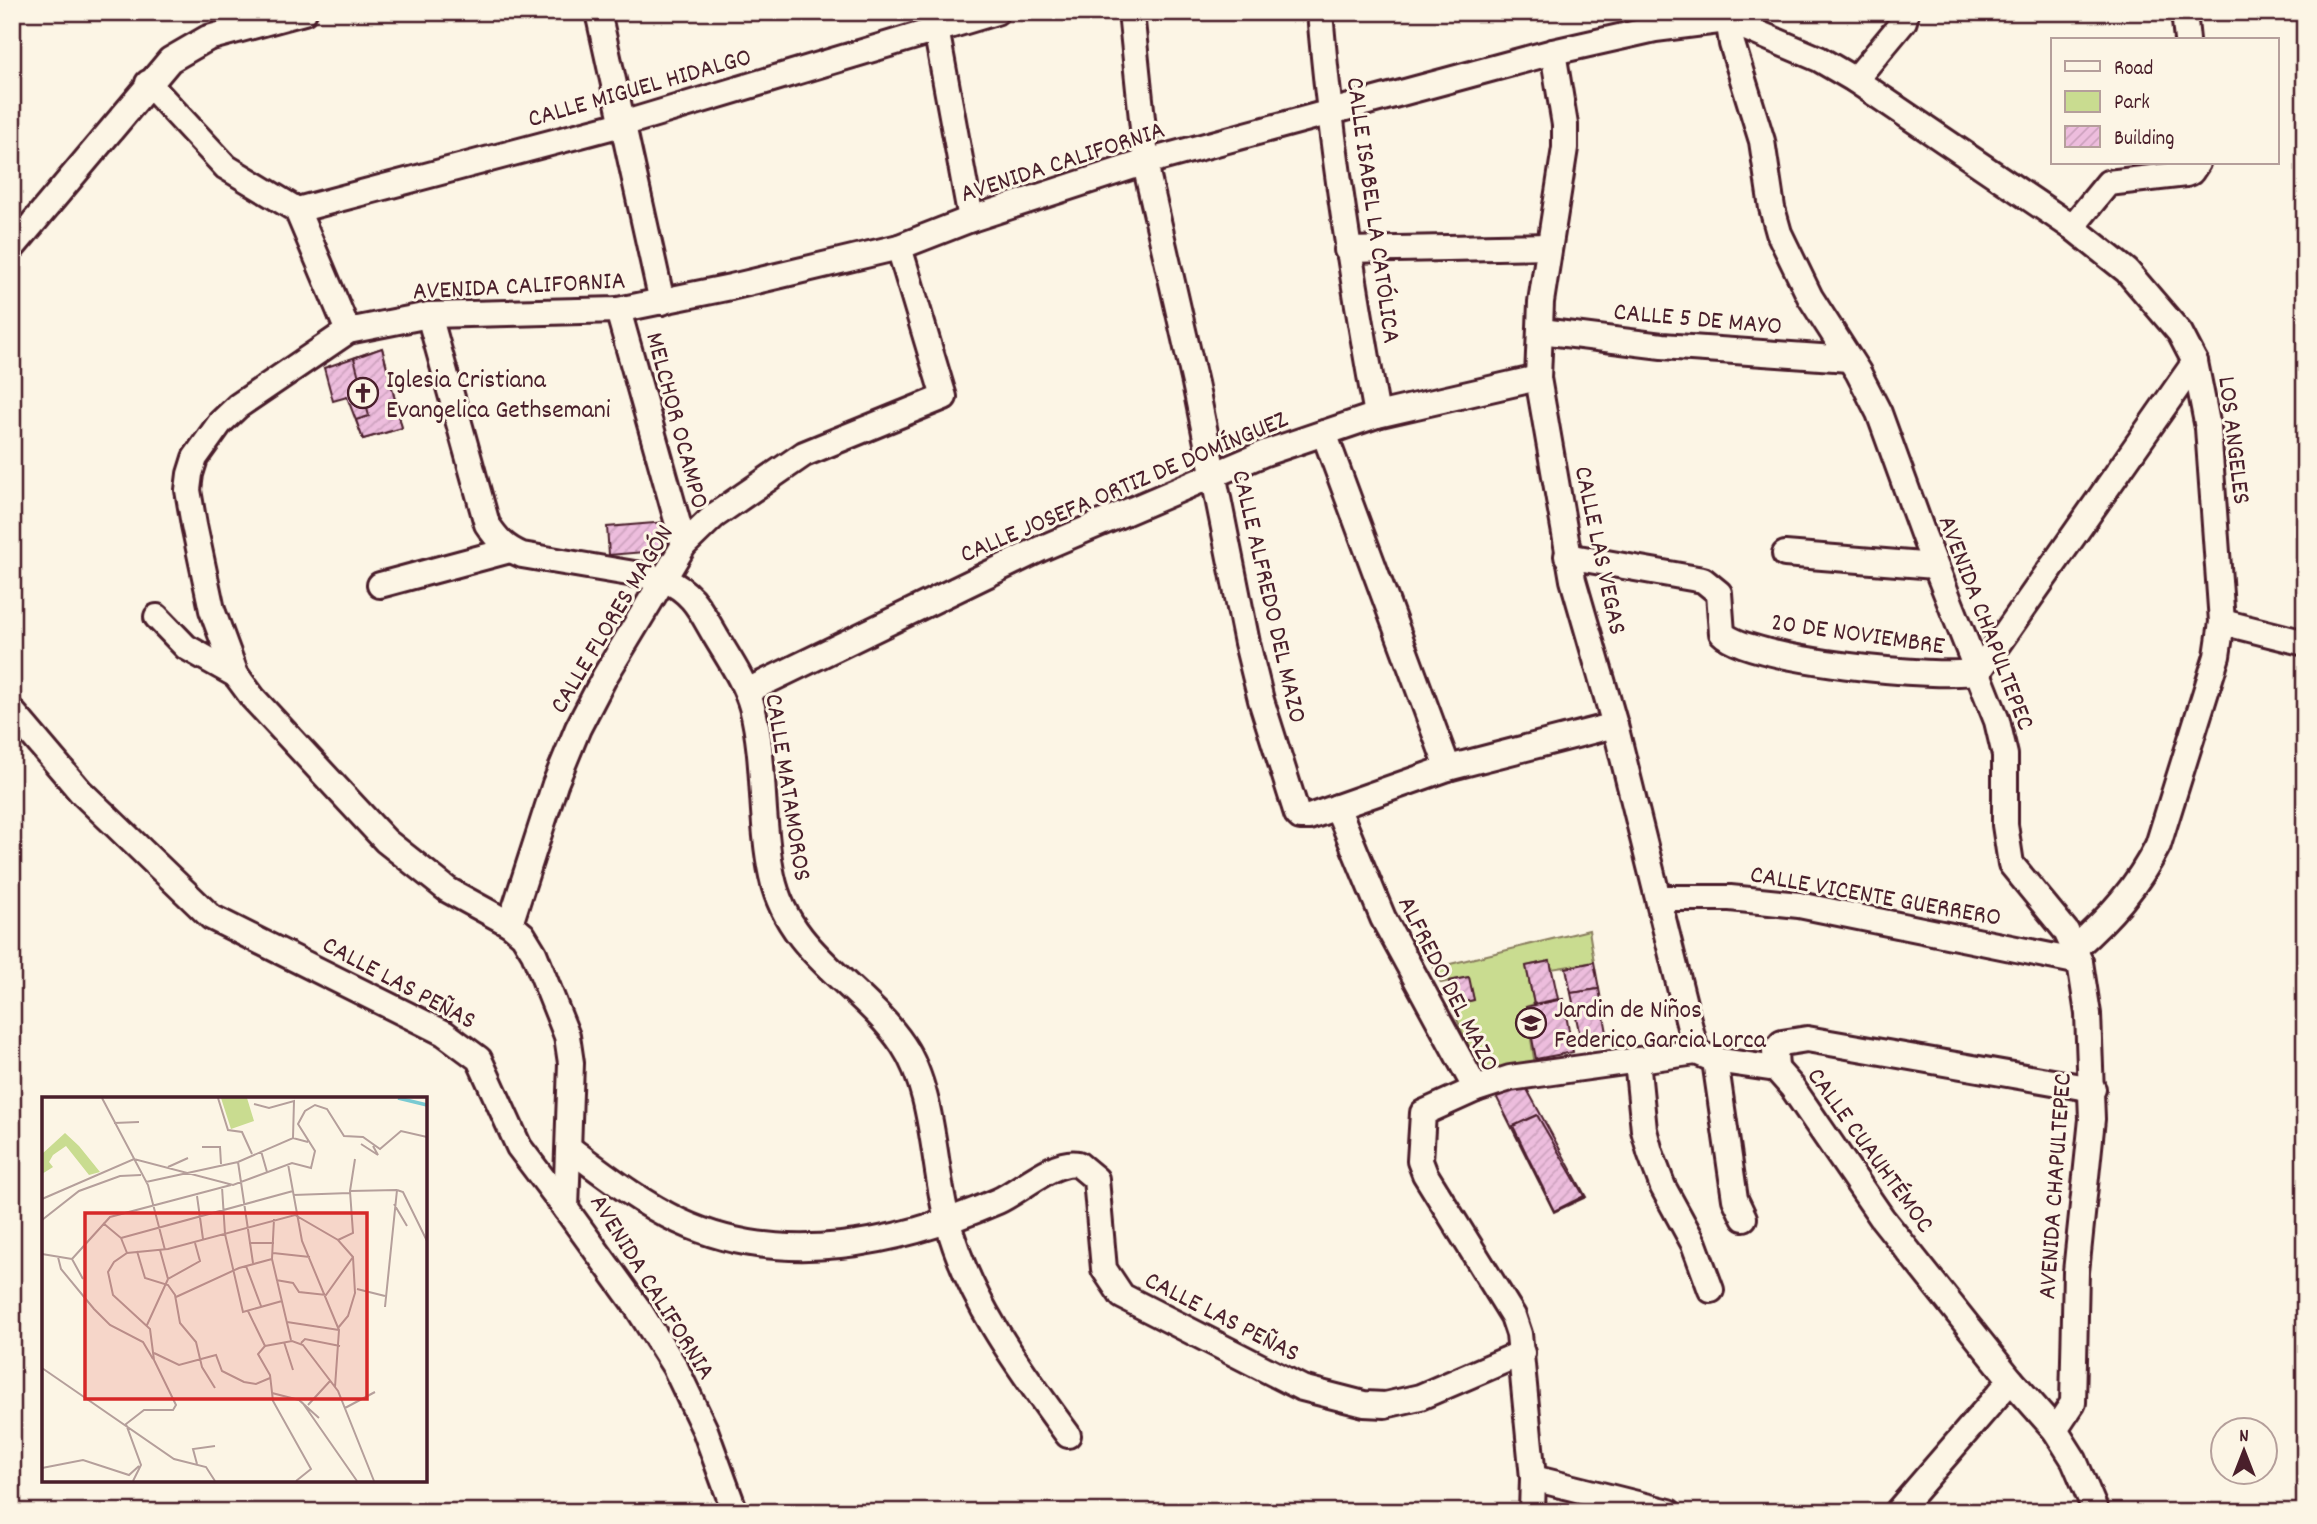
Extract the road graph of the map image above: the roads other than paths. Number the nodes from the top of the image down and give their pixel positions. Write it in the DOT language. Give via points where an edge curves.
graph roads {
  1 [pos="304,12"];
  2 [pos="598,12"];
  3 [pos="996,12"];
  4 [pos="1131,12"];
  5 [pos="1320,12"];
  6 [pos="1906,12"];
  7 [pos="2184,12"];
  8 [pos="1727,16"];
  9 [pos="934,21"];
  10 [pos="2187,38"];
  11 [pos="1553,52"];
  12 [pos="1855,80"];
  13 [pos="148,83"];
  14 [pos="1328,112"];
  15 [pos="622,124"];
  16 [pos="1146,162"];
  17 [pos="2197,164"];
  18 [pos="297,210"];
  19 [pos="971,219"];
  20 [pos="2072,227"];
  21 [pos="1549,246"];
  22 [pos="899,247"];
  23 [pos="12,248"];
  24 [pos="1347,250"];
  25 [pos="662,302"];
  26 [pos="618,310"];
  27 [pos="429,315"];
  28 [pos="348,331"];
  29 [pos="1541,331"];
  30 [pos="1849,359"];
  31 [pos="2195,362"];
  32 [pos="1538,378"];
  33 [pos="1377,415"];
  34 [pos="1324,433"];
  35 [pos="1213,477"];
  36 [pos="684,545"];
  37 [pos="510,550"];
  38 [pos="1785,554"];
  39 [pos="1567,556"];
  40 [pos="1935,566"];
  41 [pos="664,579"];
  42 [pos="380,584"];
  43 [pos="157,617"];
  44 [pos="2222,622"];
  45 [pos="2305,643"];
  46 [pos="1979,671"];
  47 [pos="236,675"];
  48 [pos="747,691"];
  49 [pos="12,711"];
  50 [pos="1615,725"];
  51 [pos="1448,768"];
  52 [pos="1337,807"];
  53 [pos="1659,898"];
  54 [pos="510,924"];
  55 [pos="2078,955"];
  56 [pos="1705,1056"];
  57 [pos="1637,1060"];
  58 [pos="1776,1069"];
  59 [pos="1475,1089"];
  60 [pos="2093,1090"];
  61 [pos="569,1148"];
  62 [pos="566,1209"];
  63 [pos="1744,1218"];
  64 [pos="947,1220"];
  65 [pos="1711,1290"];
  66 [pos="1522,1353"];
  67 [pos="2011,1380"];
  68 [pos="2055,1430"];
  69 [pos="1068,1435"];
  70 [pos="1533,1479"];
  71 [pos="735,1512"];
  72 [pos="1532,1512"];
  73 [pos="1669,1512"];
  74 [pos="1897,1512"];
  75 [pos="2096,1512"];
  1 -- 13 [label="street" via="208,38 170,60"];
  2 -- 15 [label="street"];
  3 -- 9 [label="street, CALLE MIGUEL HIDALGO"];
  4 -- 16 [label="street, CALLE ALFREDO DEL MAZO"];
  5 -- 14 [label="street, CALLE ISABEL LA CATÓLICA"];
  6 -- 12 [label="street" via="1904,21"];
  7 -- 10 [label="street"];
  8 -- 11 [label="street, AVENIDA CALIFORNIA"];
  8 -- 12 [label="street, LOS ANGELES"];
  8 -- 30 [label="street, AVENIDA CHAPULTEPEC" via="1762,141 1779,233 1810,297"];
  9 -- 15 [label="street, CALLE MIGUEL HIDALGO"];
  9 -- 19 [label="street"];
  11 -- 14 [label="street, AVENIDA CALIFORNIA"];
  11 -- 21 [label="street, CALLE LAS VEGAS" via="1565,148"];
  12 -- 20 [label="street, LOS ANGELES"];
  13 -- 18 [label="street" via="226,167"];
  13 -- 23 [label="street"];
  14 -- 16 [label="street, AVENIDA CALIFORNIA"];
  14 -- 24 [label="street, CALLE ISABEL LA CATÓLICA"];
  15 -- 18 [label="street, CALLE MIGUEL HIDALGO"];
  15 -- 25 [label="street"];
  16 -- 19 [label="street, AVENIDA CALIFORNIA"];
  16 -- 35 [label="street, CALLE ALFREDO DEL MAZO"];
  17 -- 20 [label="street" via="2186,174 2108,183"];
  18 -- 28 [label="street"];
  19 -- 22 [label="street, AVENIDA CALIFORNIA"];
  20 -- 31 [label="street, LOS ANGELES" via="2127,271 2153,299"];
  21 -- 24 [label="street"];
  21 -- 29 [label="street, CALLE LAS VEGAS"];
  22 -- 25 [label="street, AVENIDA CALIFORNIA"];
  22 -- 36 [label="street, CALLE FLORES MAGÓN" via="944,397 804,454 714,516"];
  24 -- 33 [label="street, CALLE ISABEL LA CATÓLICA"];
  25 -- 26 [label="street, AVENIDA CALIFORNIA"];
  26 -- 27 [label="street, AVENIDA CALIFORNIA"];
  26 -- 36 [label="street, MELCHOR OCAMPO"];
  27 -- 28 [label="street, AVENIDA CALIFORNIA"];
  27 -- 37 [label="street" via="487,524"];
  28 -- 47 [label="street, AVENIDA CALIFORNIA" via="237,407 195,458 188,490 194,525 212,610"];
  29 -- 30 [label="street, CALLE 5 DE MAYO" via="1662,346"];
  29 -- 32 [label="street, CALLE LAS VEGAS"];
  30 -- 40 [label="street, AVENIDA CHAPULTEPEC" via="1879,413"];
  31 -- 44 [label="street, LOS ANGELES" via="2208,428"];
  31 -- 46 [label="street, 20 DE NOVIEMBRE"];
  32 -- 33 [label="street, CALLE JOSEFA ORTIZ DE DOMÍNGUEZ"];
  32 -- 39 [label="street, CALLE LAS VEGAS"];
  33 -- 34 [label="street, CALLE JOSEFA ORTIZ DE DOMÍNGUEZ"];
  34 -- 35 [label="street, CALLE JOSEFA ORTIZ DE DOMÍNGUEZ"];
  34 -- 51 [label="street"];
  35 -- 48 [label="street, CALLE JOSEFA ORTIZ DE DOMÍNGUEZ" via="1040,549"];
  35 -- 52 [label="street, CALLE ALFREDO DEL MAZO" via="1261,701 1295,810 1300,817"];
  36 -- 41 [label="street, CALLE FLORES MAGÓN"];
  37 -- 41 [label="street, CALLE MATAMOROS"];
  37 -- 42 [label="street"];
  38 -- 40 [label="street"];
  39 -- 46 [label="street, 20 DE NOVIEMBRE" via="1703,580 1719,593 1722,633 1755,648 1936,675"];
  39 -- 50 [label="street, CALLE LAS VEGAS"];
  40 -- 46 [label="street, AVENIDA CHAPULTEPEC"];
  41 -- 48 [label="street, CALLE MATAMOROS" via="695,601"];
  41 -- 54 [label="street, CALLE FLORES MAGÓN" via="578,728"];
  43 -- 47 [label="street" via="186,647"];
  44 -- 45 [label="street"];
  44 -- 55 [label="street, LOS ANGELES" via="2210,681 2158,845 2122,904"];
  46 -- 55 [label="street, AVENIDA CHAPULTEPEC" via="2005,755 2005,825 2011,864 2066,931"];
  47 -- 54 [label="street, AVENIDA CALIFORNIA" via="292,743 386,841 448,890"];
  48 -- 64 [label="street, CALLE MATAMOROS" via="772,876 781,905 816,958 886,1024 912,1060"];
  49 -- 62 [label="street, CALLE LAS PEÑAS" via="80,791 211,917 463,1045 480,1059 519,1147"];
  50 -- 51 [label="street"];
  50 -- 53 [label="street, CALLE LAS VEGAS"];
  51 -- 52 [label="street"];
  52 -- 59 [label="street, ALFREDO DEL MAZO" via="1383,918"];
  53 -- 55 [label="street, CALLE VICENTE GUERRERO" via="1730,898 1799,905"];
  53 -- 56 [label="street, CALLE LAS VEGAS"];
  54 -- 61 [label="street, AVENIDA CALIFORNIA" via="534,953 567,1036 572,1079"];
  55 -- 60 [label="street, AVENIDA CHAPULTEPEC"];
  56 -- 57 [label="street, CALLE CUAUHTÉMOC"];
  56 -- 58 [label="street, CALLE CUAUHTÉMOC"];
  56 -- 63 [label="street, CALLE LAS VEGAS" via="1735,1199"];
  57 -- 59 [label="street, CALLE CUAUHTÉMOC" via="1510,1078"];
  57 -- 65 [label="street" via="1650,1152"];
  58 -- 60 [label="street" via="1775,1051 1782,1043 1807,1039"];
  58 -- 67 [label="street, CALLE CUAUHTÉMOC" via="1807,1106 1882,1218"];
  59 -- 66 [label="street, ALFREDO DEL MAZO" via="1423,1113 1420,1161 1513,1317"];
  60 -- 68 [label="street, AVENIDA CHAPULTEPEC" via="2076,1272 2073,1403"];
  61 -- 62 [label="street, AVENIDA CALIFORNIA"];
  61 -- 64 [label="street, CALLE LAS PEÑAS" via="632,1195 679,1221 771,1248 873,1241"];
  62 -- 71 [label="street, AVENIDA CALIFORNIA" via="675,1367 705,1430"];
  64 -- 66 [label="street, CALLE LAS PEÑAS" via="999,1201 1062,1164 1077,1164 1096,1179 1104,1269 1122,1296 1323,1396 1364,1404 1404,1402"];
  64 -- 69 [label="street, CALLE MATAMOROS" via="987,1316 1009,1355"];
  66 -- 70 [label="street, ALFREDO DEL MAZO"];
  67 -- 68 [label="street, CALLE CUAUHTÉMOC"];
  67 -- 74 [label="street"];
  68 -- 75 [label="street, CALLE CUAUHTÉMOC" via="2074,1460"];
  70 -- 72 [label="street, ALFREDO DEL MAZO"];
  70 -- 73 [label="street"];
}
